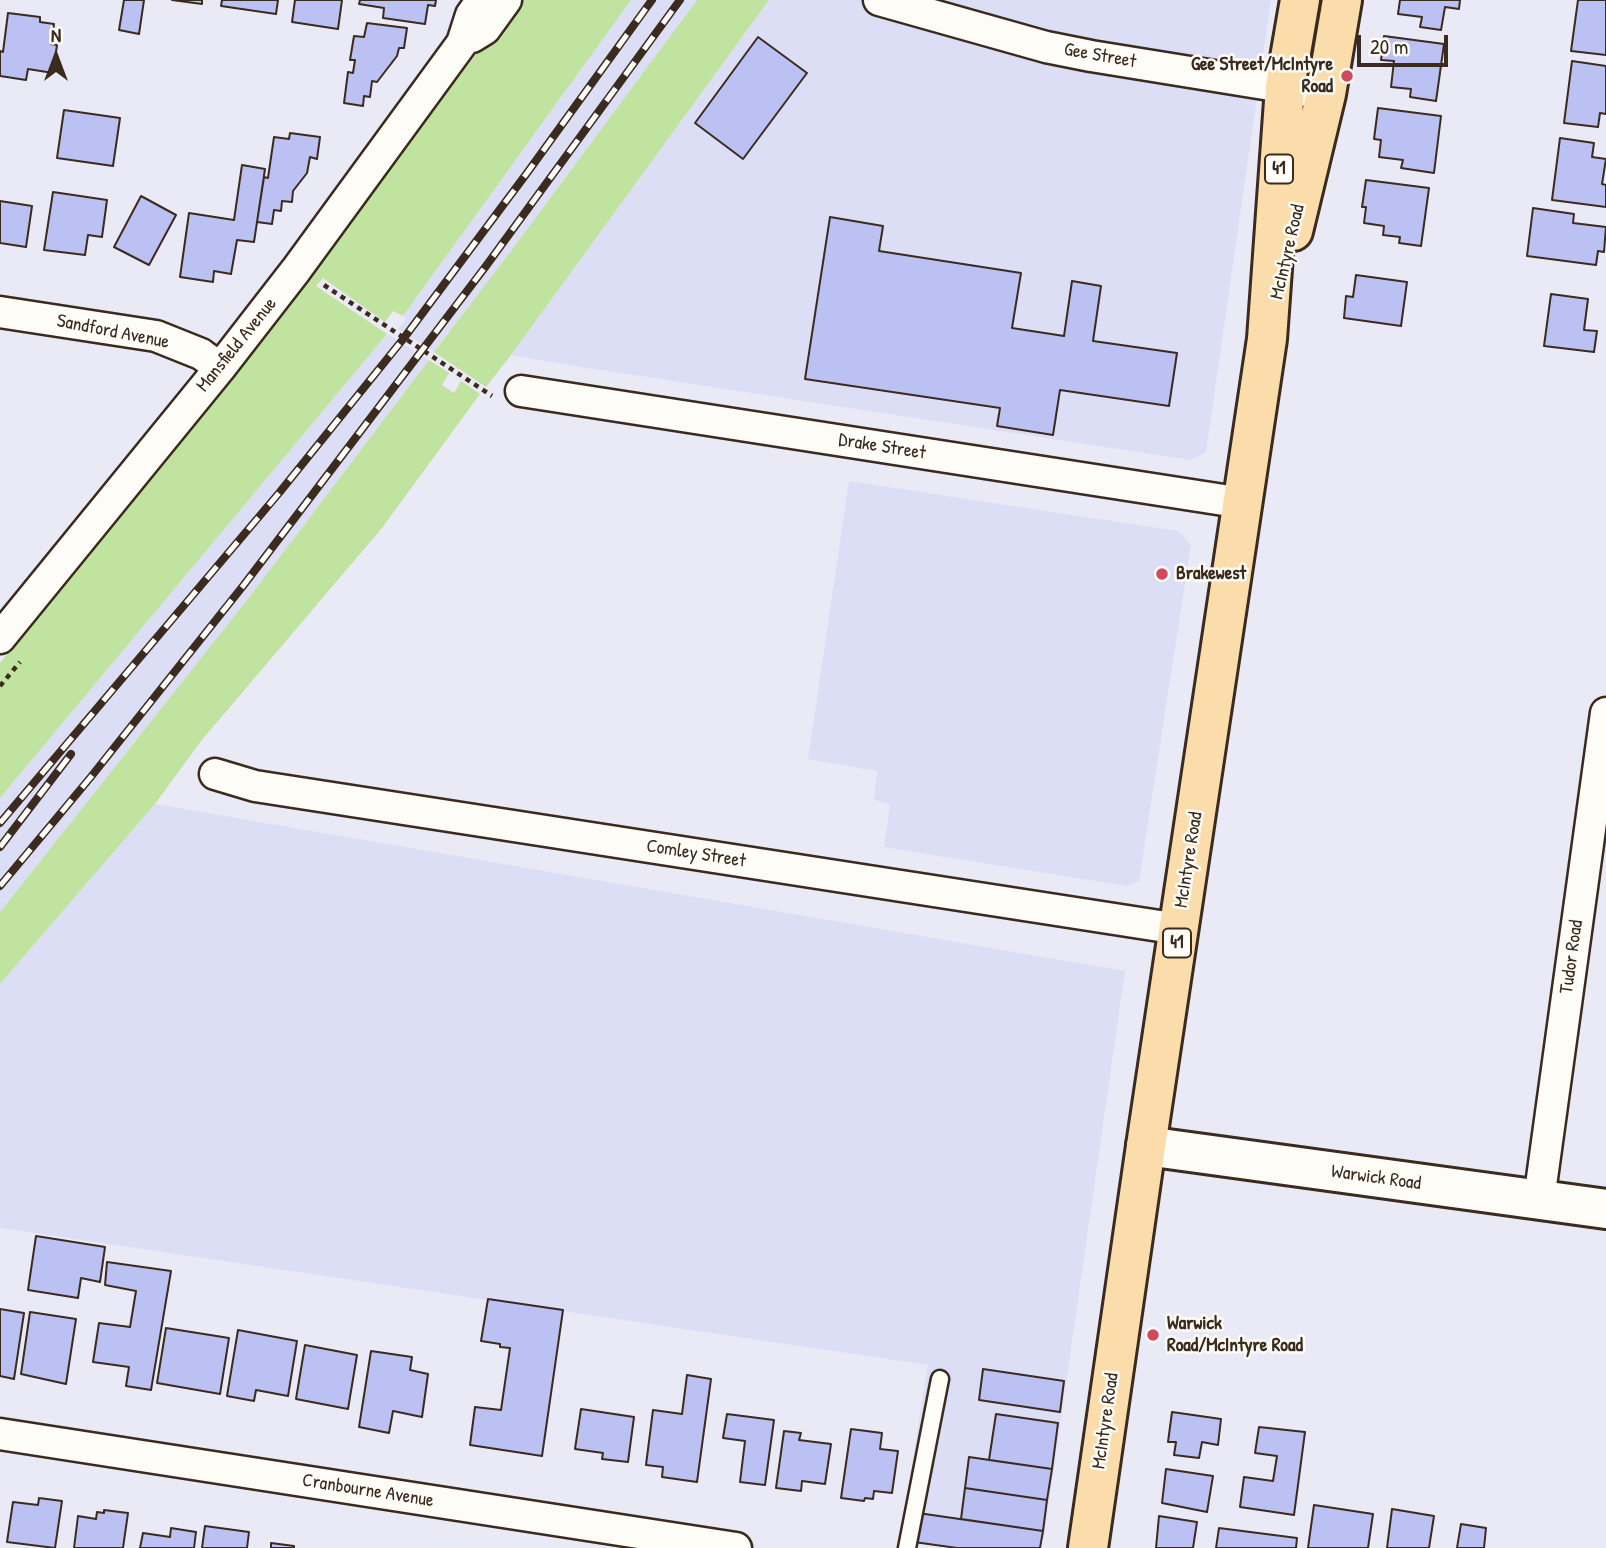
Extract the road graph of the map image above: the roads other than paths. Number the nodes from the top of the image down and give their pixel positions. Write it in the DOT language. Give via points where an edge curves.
graph roads {
  1 [pos="482,0"];
  2 [pos="506,0"];
  3 [pos="878,0"];
  4 [pos="1300,0"];
  5 [pos="1342,0"];
  6 [pos="462,43"];
  7 [pos="1285,87"];
  8 [pos="1326,94"];
  9 [pos="0,312"];
  10 [pos="1267,339"];
  11 [pos="220,369"];
  12 [pos="508,395"];
  13 [pos="1242,503"];
  14 [pos="0,638"];
  15 [pos="1606,713"];
  16 [pos="215,774"];
  17 [pos="1179,929"];
  18 [pos="1146,1146"];
  19 [pos="1539,1200"];
  20 [pos="1606,1209"];
  21 [pos="940,1379"];
  22 [pos="0,1434"];
  23 [pos="736,1548"];
  24 [pos="908,1548"];
  25 [pos="1088,1548"];
  1 -- 6 [label="street, Mansfield Avenue" via="471,15"];
  2 -- 6 [label="street, Mansfield Avenue" via="485,29"];
  3 -- 7 [label="street, Gee Street" via="1046,47"];
  4 -- 7 [label="main road, McIntyre Road / 41"];
  5 -- 8 [label="main road, McIntyre Road / 41"];
  6 -- 11 [label="street, Mansfield Avenue"];
  7 -- 8 [label="street, Gee Street"];
  7 -- 10 [label="main road, McIntyre Road / 41"];
  8 -- 10 [label="main road, McIntyre Road / 41"];
  9 -- 11 [label="street, Sandford Avenue" via="156,336 201,354"];
  10 -- 13 [label="main road, McIntyre Road / 41"];
  11 -- 14 [label="street, Mansfield Avenue"];
  12 -- 13 [label="street, Drake Street"];
  13 -- 17 [label="main road, McIntyre Road / 41"];
  15 -- 19 [label="street, Tudor Road"];
  16 -- 17 [label="street, Comley Street" via="269,788"];
  17 -- 18 [label="main road, McIntyre Road / 41"];
  18 -- 19 [label="street, Warwick Road"];
  18 -- 25 [label="main road, McIntyre Road / 41"];
  19 -- 20 [label="street, Warwick Road"];
  21 -- 24 [label="lane"];
  22 -- 23 [label="street, Cranbourne Avenue"];
}
